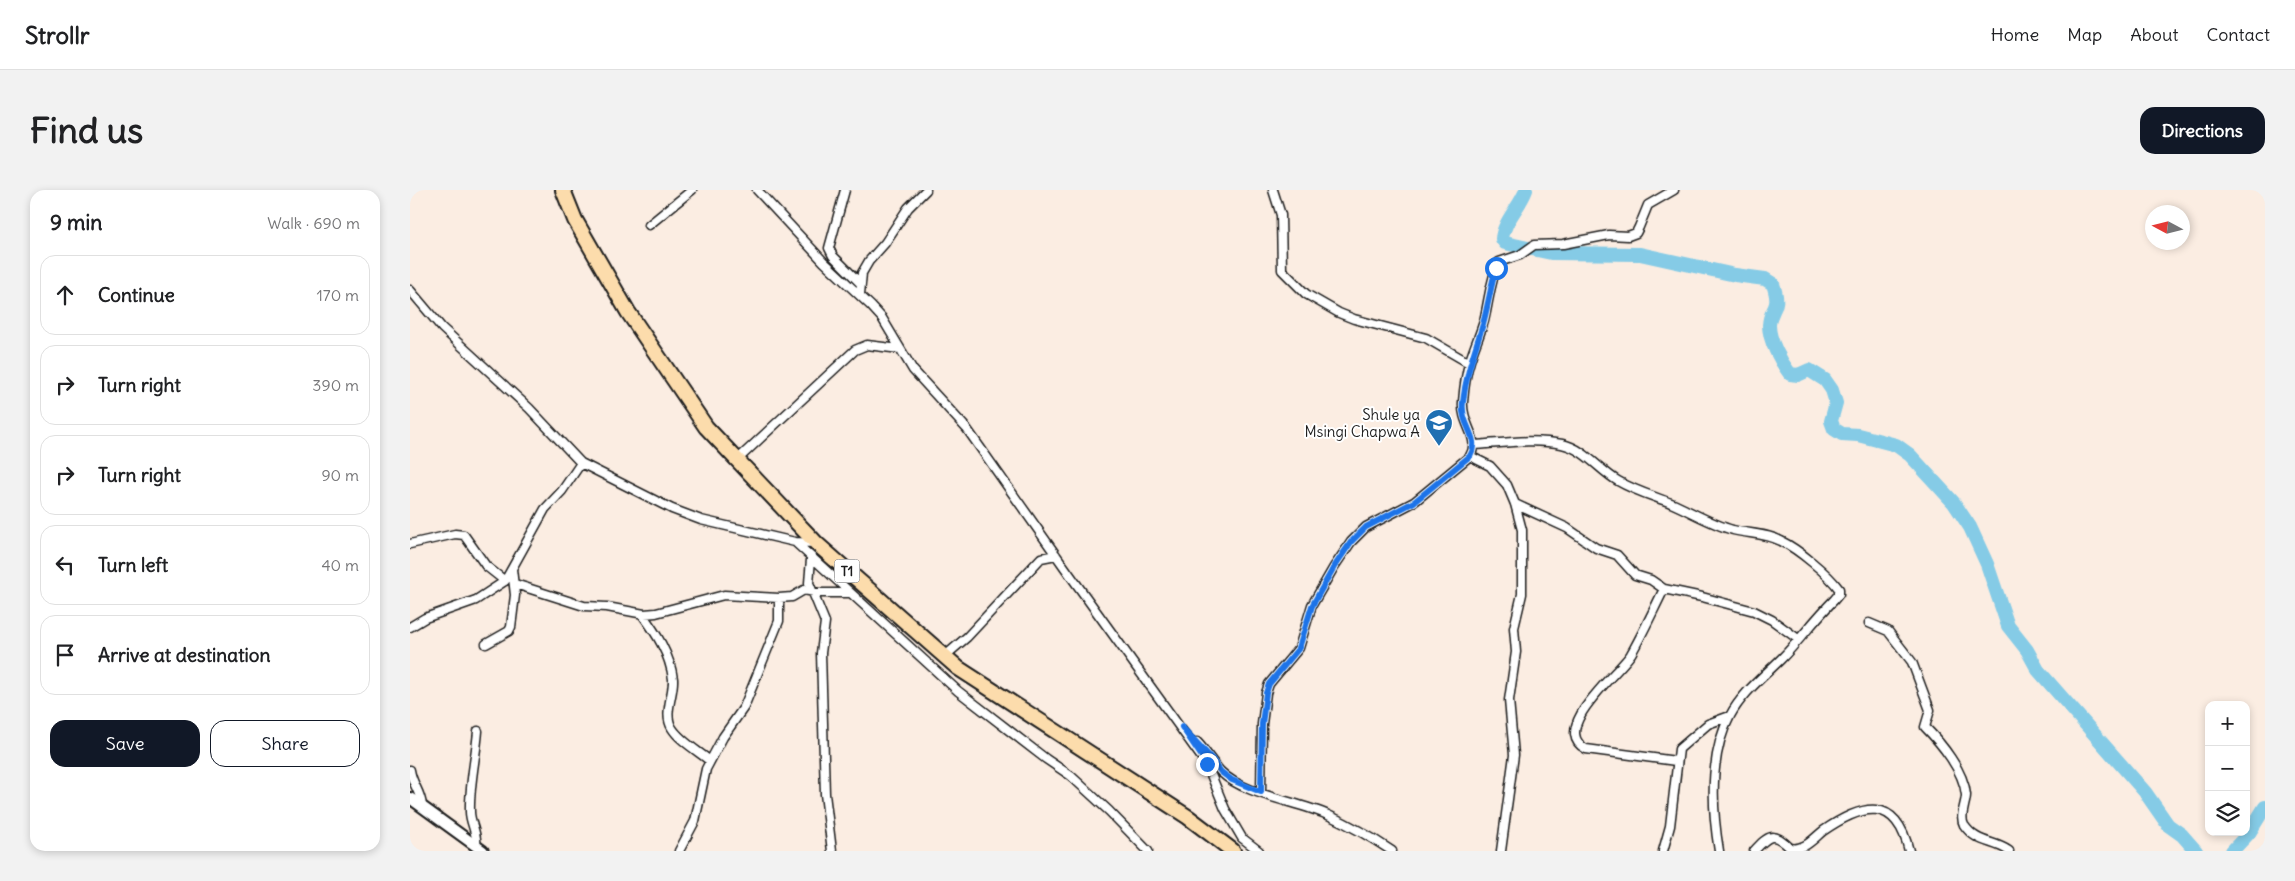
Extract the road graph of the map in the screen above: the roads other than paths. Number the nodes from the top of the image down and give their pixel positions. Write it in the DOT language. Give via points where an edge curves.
graph roads {
  1 [pos="562,190"];
  2 [pos="692,190"];
  3 [pos="757,190"];
  4 [pos="845,190"];
  5 [pos="926,190"];
  6 [pos="1273,190"];
  7 [pos="1674,190"];
  8 [pos="649,225"];
  9 [pos="860,283"];
  10 [pos="410,290"];
  11 [pos="860,294"];
  12 [pos="900,349"];
  13 [pos="1469,363"];
  14 [pos="1475,445"];
  15 [pos="1470,456"];
  16 [pos="736,460"];
  17 [pos="581,463"];
  18 [pos="1515,504"];
  19 [pos="795,542"];
  20 [pos="410,544"];
  21 [pos="817,544"];
  22 [pos="1056,555"];
  23 [pos="812,559"];
  24 [pos="512,569"];
  25 [pos="505,581"];
  26 [pos="515,584"];
  27 [pos="1664,589"];
  28 [pos="812,592"];
  29 [pos="850,593"];
  30 [pos="780,598"];
  31 [pos="642,614"];
  32 [pos="1869,623"];
  33 [pos="410,627"];
  34 [pos="1798,639"];
  35 [pos="486,644"];
  36 [pos="945,656"];
  37 [pos="1730,716"];
  38 [pos="1182,727"];
  39 [pos="478,731"];
  40 [pos="710,761"];
  41 [pos="1676,761"];
  42 [pos="410,770"];
  43 [pos="1261,792"];
  44 [pos="410,798"];
  45 [pos="422,806"];
  46 [pos="479,848"];
  47 [pos="679,851"];
  48 [pos="832,851"];
  49 [pos="1148,851"];
  50 [pos="1233,851"];
  51 [pos="1259,851"];
  52 [pos="1392,851"];
  53 [pos="1501,851"];
  54 [pos="1663,851"];
  55 [pos="1719,851"];
  56 [pos="1754,851"];
  57 [pos="1909,851"];
  58 [pos="2009,851"];
  1 -- 16 [label="highway, T1" via="575,220 628,312 706,428"];
  2 -- 8 [label="street"];
  3 -- 11 [label="street" via="824,262"];
  4 -- 9 [label="street" via="829,248"];
  5 -- 9 [label="street" via="908,208 869,261"];
  6 -- 13 [label="street" via="1281,216 1282,270 1306,294 1354,320 1401,330 1436,342"];
  7 -- 13 [label="street" via="1648,205 1636,233 1534,245 1520,255 1500,260 1484,322"];
  9 -- 11 [label="street"];
  10 -- 17 [label="street" via="442,328 529,408"];
  11 -- 12 [label="street" via="882,318"];
  12 -- 16 [label="street" via="867,345 855,350"];
  12 -- 22 [label="street" via="913,370 967,429"];
  13 -- 14 [label="street" via="1463,411"];
  14 -- 15 [label="street"];
  14 -- 34 [label="street" via="1563,444 1642,493 1711,523 1770,535 1784,542 1827,575 1839,589 1839,594"];
  15 -- 18 [label="street" via="1490,466 1507,485"];
  15 -- 43 [label="street" via="1414,502 1366,527 1334,567 1312,606 1299,648 1269,684 1266,693"];
  16 -- 21 [label="highway, T1"];
  17 -- 19 [label="street" via="672,509"];
  17 -- 24 [label="street" via="545,509"];
  18 -- 27 [label="street" via="1567,528 1596,548 1617,555 1635,575"];
  18 -- 53 [label="street" via="1522,530 1522,594 1514,628 1516,652 1509,700 1514,755"];
  19 -- 21 [label="street"];
  19 -- 23 [label="street"];
  20 -- 25 [label="street" via="464,535 486,566"];
  21 -- 36 [label="highway, T1"];
  22 -- 36 [label="street" via="1041,558"];
  22 -- 38 [label="street"];
  23 -- 28 [label="street" via="808,575"];
  23 -- 29 [label="street"];
  24 -- 25 [label="street"];
  24 -- 26 [label="street"];
  25 -- 33 [label="street" via="476,600 425,618"];
  26 -- 31 [label="street" via="584,606"];
  26 -- 35 [label="street" via="509,631"];
  27 -- 34 [label="street" via="1754,611"];
  27 -- 41 [label="street" via="1630,655 1586,705 1575,739 1586,749"];
  28 -- 29 [label="street"];
  28 -- 30 [label="street" via="804,590 792,597"];
  28 -- 48 [label="street" via="825,622 821,653 825,794"];
  29 -- 49 [label="street" via="958,691 1071,776"];
  30 -- 31 [label="street" via="724,594"];
  30 -- 40 [label="street" via="779,621 748,696"];
  31 -- 40 [label="street" via="670,662 673,681 671,727"];
  32 -- 58 [label="street" via="1888,631 1912,662 1930,710 1925,727 1946,752 1966,792 1964,825 1979,840"];
  34 -- 37 [label="street" via="1758,679"];
  36 -- 50 [label="highway, T1" via="958,668 1188,817"];
  37 -- 41 [label="street" via="1708,724 1695,734 1679,749"];
  37 -- 55 [label="street" via="1713,784"];
  38 -- 43 [label="street" via="1221,772"];
  38 -- 51 [label="street" via="1207,764 1225,808 1242,838"];
  39 -- 46 [label="street" via="470,816"];
  40 -- 47 [label="street" via="695,821"];
  41 -- 54 [label="street" via="1670,826"];
  42 -- 45 [label="street"];
  43 -- 52 [label="street" via="1327,814"];
  44 -- 45 [label="street"];
  45 -- 46 [label="street"];
  56 -- 57 [label="street" via="1773,836 1780,837 1790,848 1802,848 1842,819 1871,809 1884,810 1895,818"];
}
